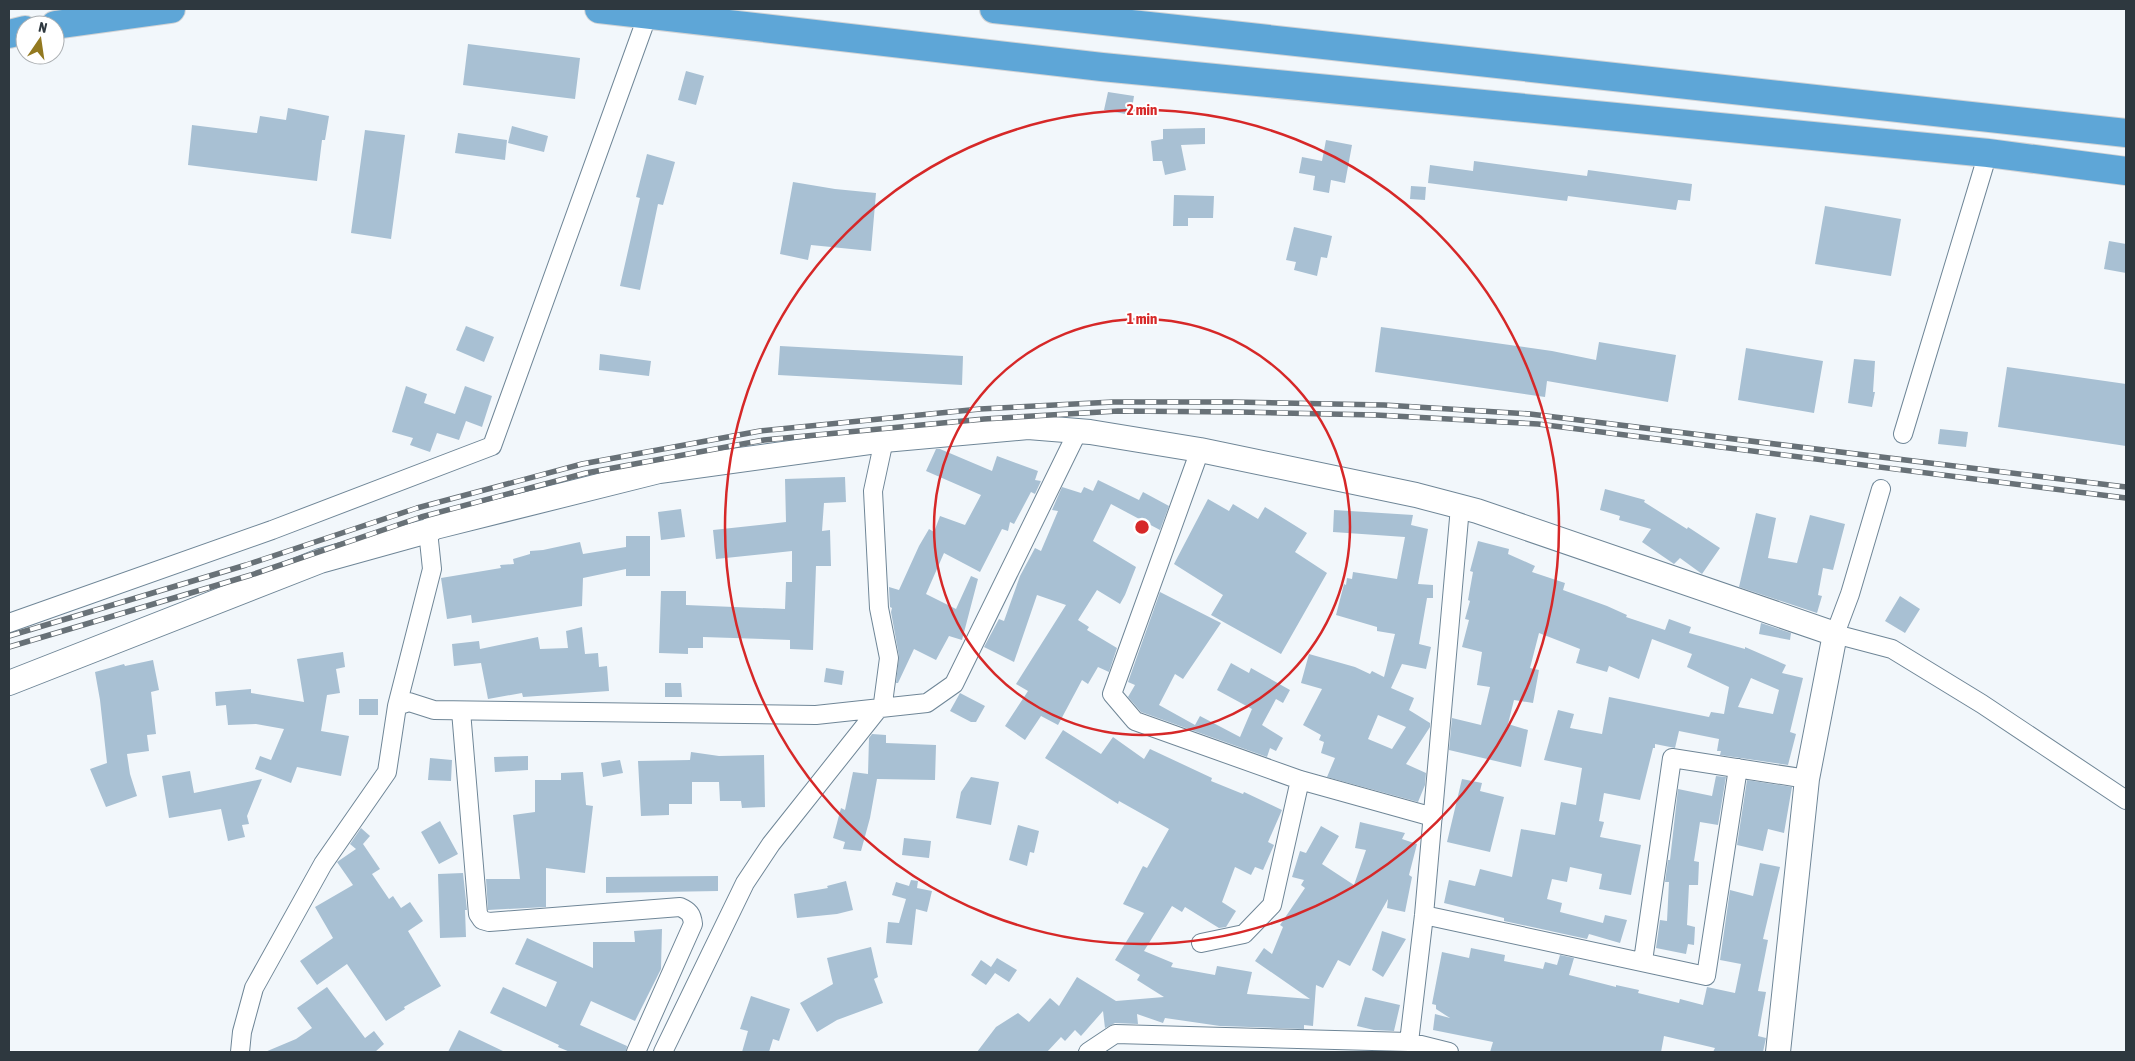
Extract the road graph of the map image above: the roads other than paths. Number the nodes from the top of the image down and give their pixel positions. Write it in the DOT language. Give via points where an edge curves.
graph roads {
  1 [pos="171,9"];
  2 [pos="599,9"];
  3 [pos="994,9"];
  4 [pos="648,14"];
  5 [pos="65,24"];
  6 [pos="2126,133"];
  7 [pos="1988,153"];
  8 [pos="2126,171"];
  9 [pos="1078,431"];
  10 [pos="1903,434"];
  11 [pos="884,440"];
  12 [pos="1200,450"];
  13 [pos="1881,489"];
  14 [pos="1460,507"];
  15 [pos="428,531"];
  16 [pos="9,623"];
  17 [pos="1835,634"];
  18 [pos="9,683"];
  19 [pos="397,706"];
  20 [pos="878,708"];
  21 [pos="461,711"];
  22 [pos="1738,768"];
  23 [pos="1807,779"];
  24 [pos="1300,780"];
  25 [pos="2126,800"];
  26 [pos="1433,818"];
  27 [pos="1424,915"];
  28 [pos="1201,943"];
  29 [pos="1642,961"];
  30 [pos="1409,1042"];
  31 [pos="240,1052"];
  32 [pos="636,1052"];
  33 [pos="663,1052"];
  34 [pos="1088,1052"];
  35 [pos="1449,1052"];
  36 [pos="1778,1052"];
  1 -- 5 [label="highway"];
  2 -- 4 [label="highway"];
  3 -- 6 [label="highway"];
  4 -- 7 [label="highway" via="1102,67"];
  4 -- 16 [label="street" via="492,446 272,530"];
  7 -- 8 [label="highway"];
  7 -- 10 [label="street"];
  9 -- 11 [label="main road" via="1028,426"];
  9 -- 12 [label="main road"];
  9 -- 20 [label="street" via="954,684 926,703"];
  11 -- 15 [label="main road" via="659,471"];
  11 -- 20 [label="street" via="873,491 879,608 889,658 883,703"];
  12 -- 14 [label="main road"];
  12 -- 24 [label="street" via="1112,694 1135,721"];
  13 -- 17 [label="street"];
  14 -- 17 [label="main road"];
  14 -- 26 [label="street"];
  15 -- 18 [label="main road" via="320,561"];
  15 -- 19 [label="street" via="432,569"];
  17 -- 23 [label="main road"];
  17 -- 25 [label="street" via="1892,649 1982,704"];
  19 -- 21 [label="street" via="409,702 434,710"];
  19 -- 31 [label="street" via="387,772 323,864 254,988"];
  20 -- 21 [label="street" via="816,715"];
  20 -- 33 [label="street" via="771,844 745,883"];
  21 -- 32 [label="street" via="478,914 482,920 680,907 692,917 693,924"];
  22 -- 23 [label="street"];
  22 -- 29 [label="street" via="1672,758"];
  22 -- 29 [label="street" via="1706,976"];
  23 -- 36 [label="main road"];
  24 -- 26 [label="street"];
  24 -- 28 [label="street" via="1272,905 1244,934"];
  26 -- 27 [label="street"];
  27 -- 29 [label="street"];
  27 -- 30 [label="street"];
  30 -- 34 [label="street" via="1115,1034"];
  30 -- 35 [label="street"];
}
